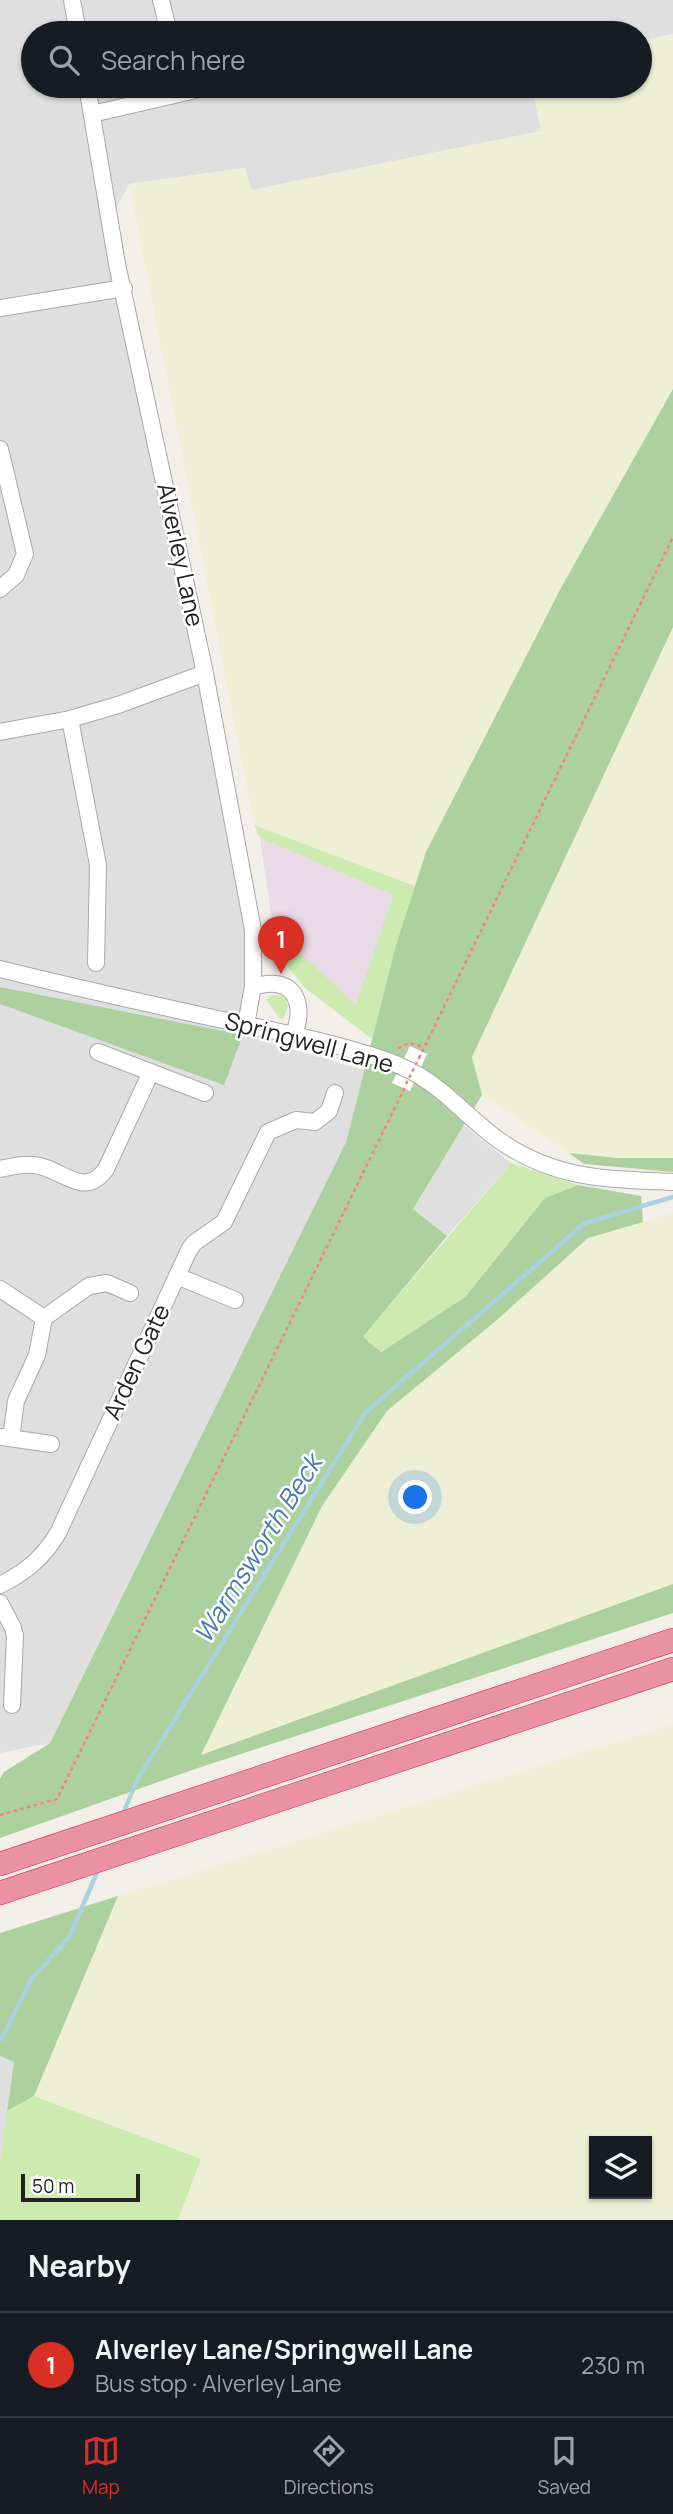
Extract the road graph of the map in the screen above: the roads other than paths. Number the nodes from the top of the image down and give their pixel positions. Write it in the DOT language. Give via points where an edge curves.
graph roads {
  1 [pos="72,0"];
  2 [pos="161,0"];
  3 [pos="76,21"];
  4 [pos="166,21"];
  5 [pos="89,98"];
  6 [pos="161,98"];
  7 [pos="92,114"];
  8 [pos="124,288"];
  9 [pos="0,308"];
  10 [pos="0,449"];
  11 [pos="0,589"];
  12 [pos="205,673"];
  13 [pos="70,719"];
  14 [pos="0,732"];
  15 [pos="96,963"];
  16 [pos="0,969"];
  17 [pos="253,986"];
  18 [pos="246,1025"];
  19 [pos="293,1035"];
  20 [pos="98,1052"];
  21 [pos="150,1073"];
  22 [pos="205,1093"];
  23 [pos="335,1093"];
  24 [pos="0,1170"];
  25 [pos="673,1182"];
  26 [pos="177,1276"];
  27 [pos="0,1289"];
  28 [pos="130,1293"];
  29 [pos="235,1300"];
  30 [pos="44,1318"];
  31 [pos="5,1437"];
  32 [pos="51,1444"];
  33 [pos="0,1585"];
  34 [pos="0,1603"];
  35 [pos="673,1640"];
  36 [pos="673,1669"];
  37 [pos="12,1705"];
  38 [pos="0,1864"];
  39 [pos="0,1893"];
  1 -- 3 [label="street"];
  2 -- 4 [label="street"];
  5 -- 7 [label="street, Alverley Lane"];
  6 -- 7 [label="street"];
  7 -- 8 [label="street, Alverley Lane"];
  8 -- 9 [label="street"];
  8 -- 12 [label="street, Alverley Lane"];
  10 -- 11 [label="street" via="25,554 16,575"];
  12 -- 13 [label="street"];
  12 -- 17 [label="street, Alverley Lane" via="253,930"];
  13 -- 14 [label="street"];
  13 -- 15 [label="street" via="99,865"];
  16 -- 18 [label="street, Springwell Lane"];
  17 -- 18 [label="street, Alverley Lane"];
  17 -- 19 [label="street" via="277,984 293,994 299,1010"];
  18 -- 19 [label="street, Springwell Lane"];
  19 -- 25 [label="street, Springwell Lane" via="387,1061 424,1077 498,1139 562,1172"];
  20 -- 21 [label="street"];
  21 -- 22 [label="street"];
  21 -- 24 [label="street" via="106,1169 96,1179 81,1183 35,1164"];
  23 -- 26 [label="street, Arden Gate" via="329,1111 315,1122 296,1120 268,1132 229,1214 219,1227 194,1243"];
  26 -- 29 [label="street"];
  26 -- 33 [label="street, Arden Gate" via="58,1533 31,1568"];
  27 -- 30 [label="street"];
  28 -- 30 [label="street" via="107,1283 89,1286"];
  30 -- 31 [label="street" via="37,1355"];
  31 -- 32 [label="street"];
  34 -- 37 [label="street" via="15,1636"];
  35 -- 38 [label="highway"];
  36 -- 39 [label="highway"];
}
